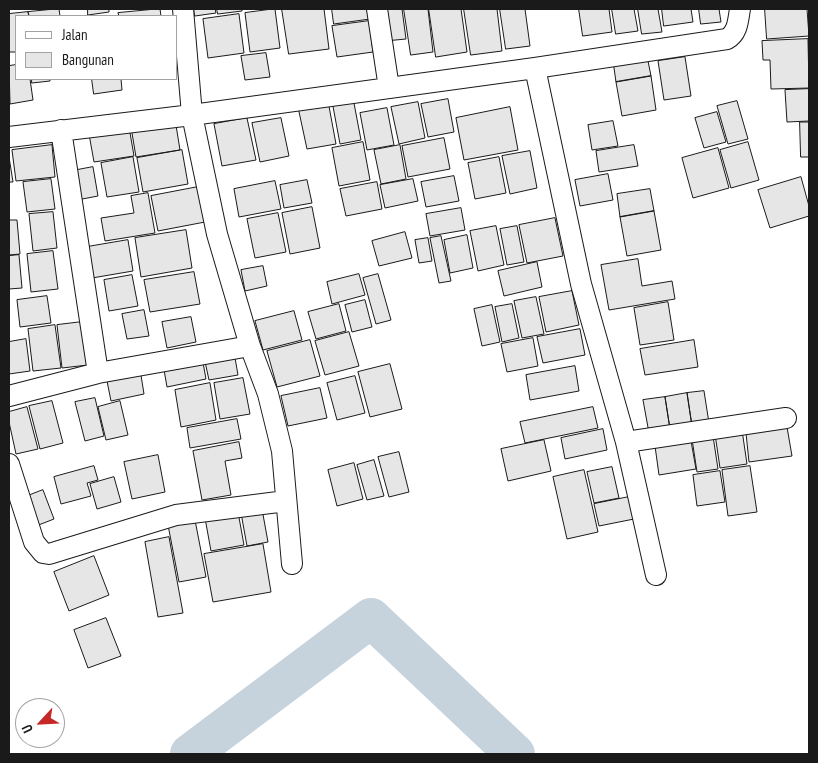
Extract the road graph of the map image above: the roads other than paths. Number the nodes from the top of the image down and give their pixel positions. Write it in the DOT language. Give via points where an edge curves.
graph roads {
  1 [pos="183,9"];
  2 [pos="377,9"];
  3 [pos="740,9"];
  4 [pos="535,68"];
  5 [pos="389,88"];
  6 [pos="192,115"];
  7 [pos="61,130"];
  8 [pos="9,137"];
  9 [pos="250,346"];
  10 [pos="98,373"];
  11 [pos="9,396"];
  12 [pos="786,418"];
  13 [pos="626,442"];
  14 [pos="9,464"];
  15 [pos="286,501"];
  16 [pos="292,564"];
  17 [pos="656,575"];
  1 -- 6 [label="street"];
  2 -- 5 [label="street"];
  3 -- 4 [label="street" via="737,28 727,39"];
  4 -- 5 [label="street"];
  4 -- 13 [label="street" via="581,284"];
  5 -- 6 [label="street"];
  6 -- 7 [label="street"];
  6 -- 9 [label="street" via="217,234"];
  7 -- 8 [label="street"];
  7 -- 10 [label="street"];
  9 -- 10 [label="street"];
  9 -- 15 [label="street" via="268,394 282,450"];
  10 -- 11 [label="street"];
  12 -- 13 [label="street"];
  13 -- 17 [label="street"];
  14 -- 15 [label="street" via="34,542 43,553 50,554 176,515"];
  15 -- 16 [label="street"];
}
